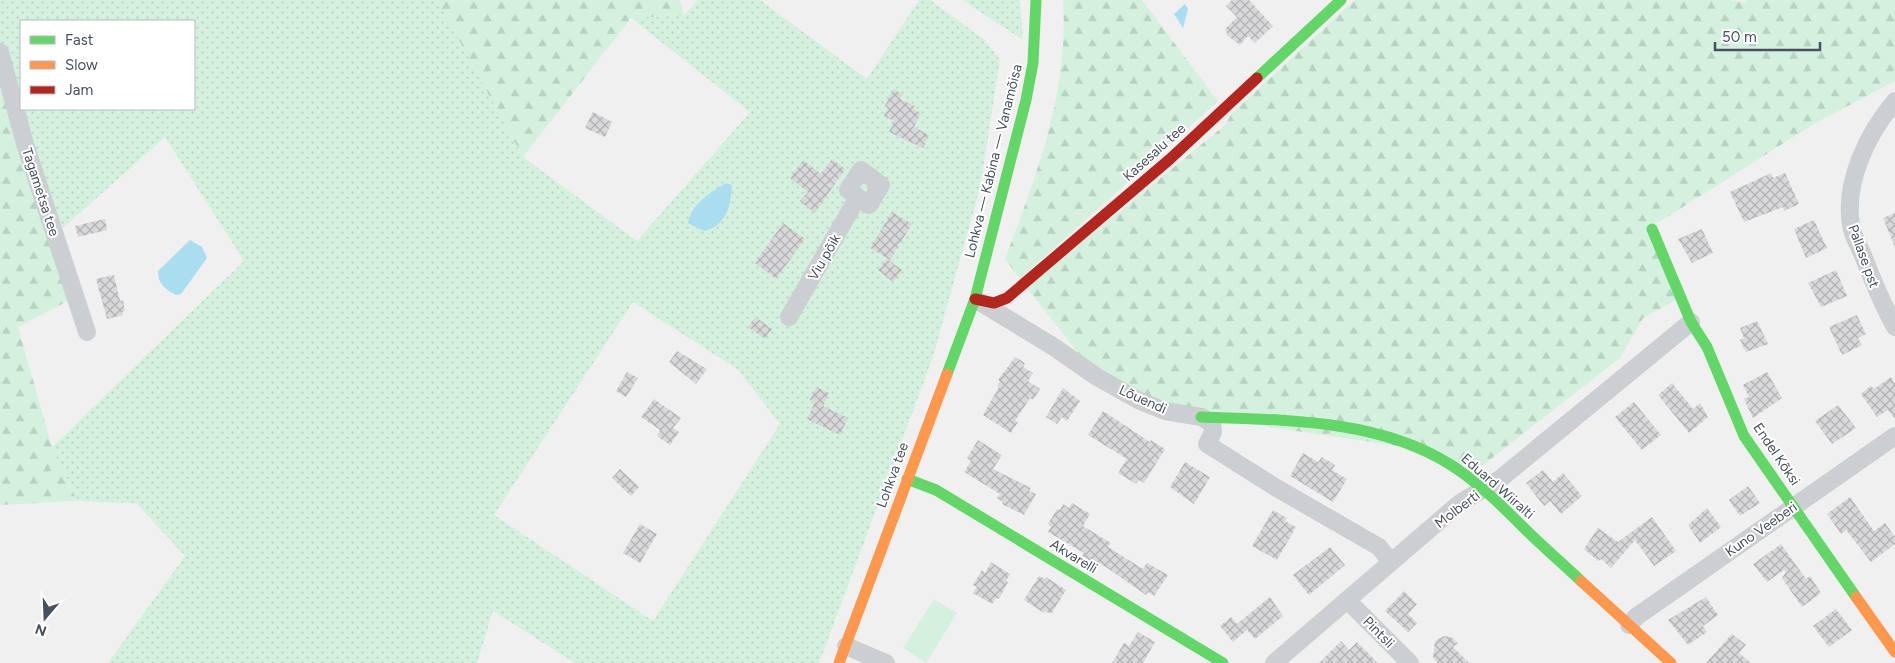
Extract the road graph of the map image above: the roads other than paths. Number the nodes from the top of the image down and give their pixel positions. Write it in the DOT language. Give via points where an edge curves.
graph roads {
  1 [pos="1036,0"];
  2 [pos="1341,0"];
  3 [pos="0,52"];
  4 [pos="1895,101"];
  5 [pos="858,197"];
  6 [pos="1652,229"];
  7 [pos="975,299"];
  8 [pos="789,317"];
  9 [pos="1691,322"];
  10 [pos="1895,327"];
  11 [pos="87,332"];
  12 [pos="1201,417"];
  13 [pos="1895,436"];
  14 [pos="907,479"];
  15 [pos="1481,490"];
  16 [pos="1794,506"];
  17 [pos="1392,562"];
  18 [pos="1348,600"];
  19 [pos="1629,625"];
  20 [pos="846,646"];
  21 [pos="1895,652"];
  22 [pos="839,663"];
  23 [pos="886,663"];
  24 [pos="1224,663"];
  25 [pos="1274,663"];
  26 [pos="1410,663"];
  27 [pos="1671,663"];
  1 -- 7 [label="street, Lohkva — Kabina — Vanamõisa" via="1033,62 1026,100"];
  2 -- 7 [label="street, Kasesalu tee" via="1170,159 1007,298 994,303"];
  3 -- 11 [label="street, Tagametsa tee" via="25,144"];
  4 -- 10 [label="street, Pallase pst" via="1884,114 1856,168 1851,190 1851,225"];
  5 -- 8 [label="street, Viu põik"];
  6 -- 9 [label="street, Endel Kõksi"];
  7 -- 12 [label="street, Lõuendi" via="1138,400 1165,411"];
  7 -- 14 [label="street, Lohkva tee"];
  9 -- 15 [label="street, Molberti" via="1500,479"];
  9 -- 16 [label="street, Endel Kõksi" via="1707,347 1744,436"];
  12 -- 15 [label="street, Eduard Wiiralti" via="1289,420 1375,434 1419,449 1451,465"];
  12 -- 17 [label="street" via="1212,423 1214,432 1208,444 1275,487 1379,546"];
  13 -- 16 [label="street, Kuno Veeberi"];
  14 -- 20 [label="street, Lohkva tee"];
  14 -- 24 [label="street, Akvarelli" via="936,490"];
  15 -- 17 [label="street, Molberti" via="1460,503"];
  15 -- 19 [label="street, Eduard Wiiralti"];
  16 -- 19 [label="street, Kuno Veeberi" via="1636,616"];
  16 -- 21 [label="street, Endel Kõksi"];
  17 -- 18 [label="street, Molberti"];
  18 -- 25 [label="street, Molberti"];
  18 -- 26 [label="street, Pintsli"];
  19 -- 27 [label="street, Eduard Wiiralti"];
  20 -- 22 [label="street, Lohkva tee"];
  20 -- 23 [label="street"];
}
